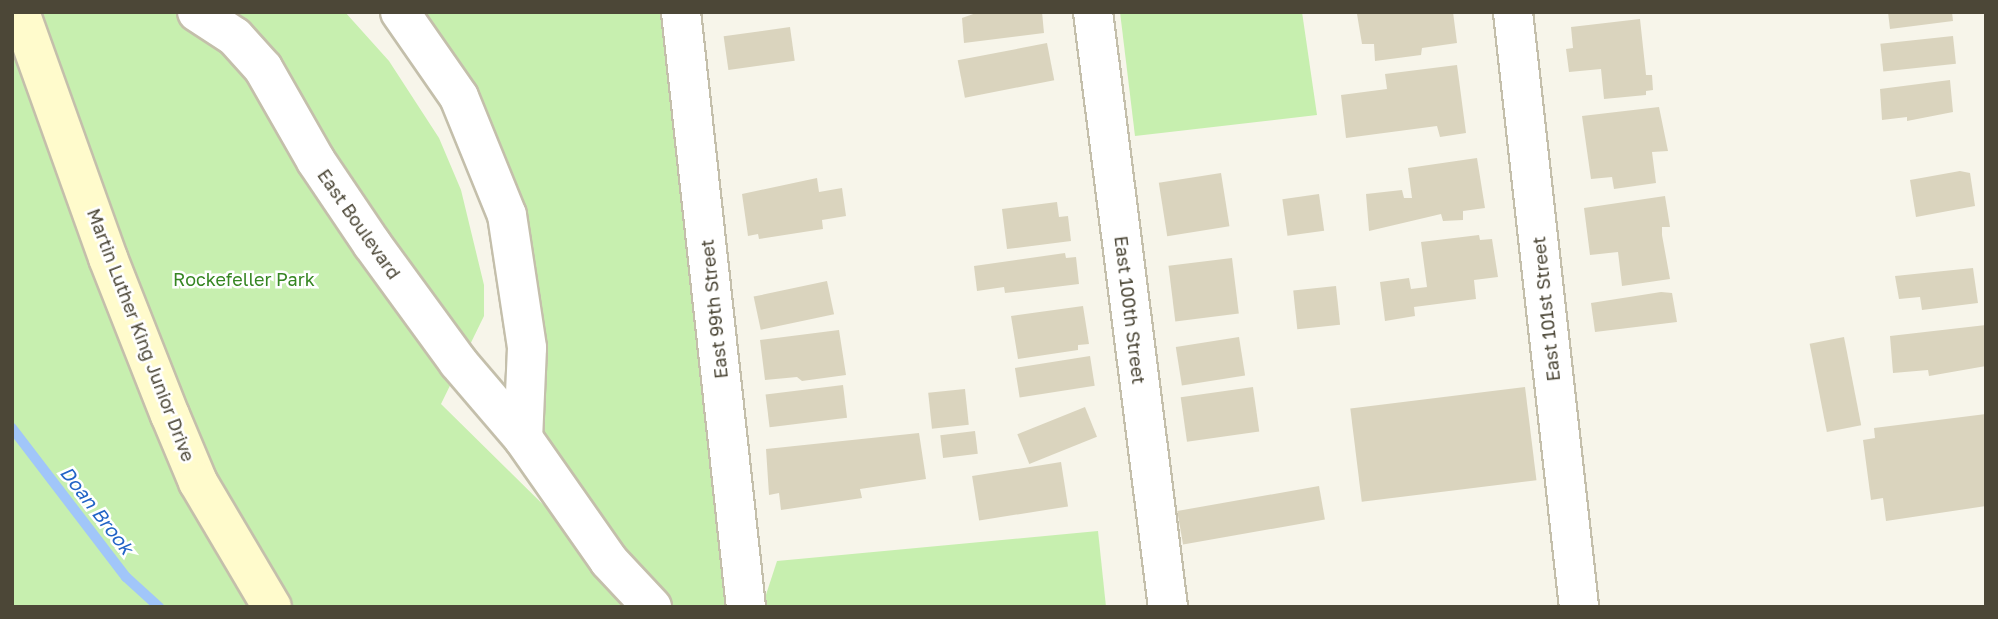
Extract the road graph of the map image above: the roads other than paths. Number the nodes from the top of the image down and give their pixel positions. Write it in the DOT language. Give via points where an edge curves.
graph roads {
  1 [pos="20,12"];
  2 [pos="197,12"];
  3 [pos="400,12"];
  4 [pos="681,12"];
  5 [pos="1093,12"];
  6 [pos="1513,12"];
  7 [pos="523,438"];
  8 [pos="272,607"];
  9 [pos="652,607"];
  10 [pos="747,607"];
  11 [pos="1168,607"];
  12 [pos="1579,607"];
  1 -- 8 [label="main road, Martin Luther King Junior Drive" via="108,258 198,482"];
  2 -- 7 [label="street, East Boulevard" via="235,37 263,68 316,161 372,244 458,362"];
  3 -- 7 [label="street" via="459,97 506,215 526,335"];
  4 -- 10 [label="street, East 99th Street"];
  5 -- 11 [label="street, East 100th Street"];
  6 -- 12 [label="street, East 101st Street"];
  7 -- 9 [label="street, East Boulevard" via="603,553"];
}
